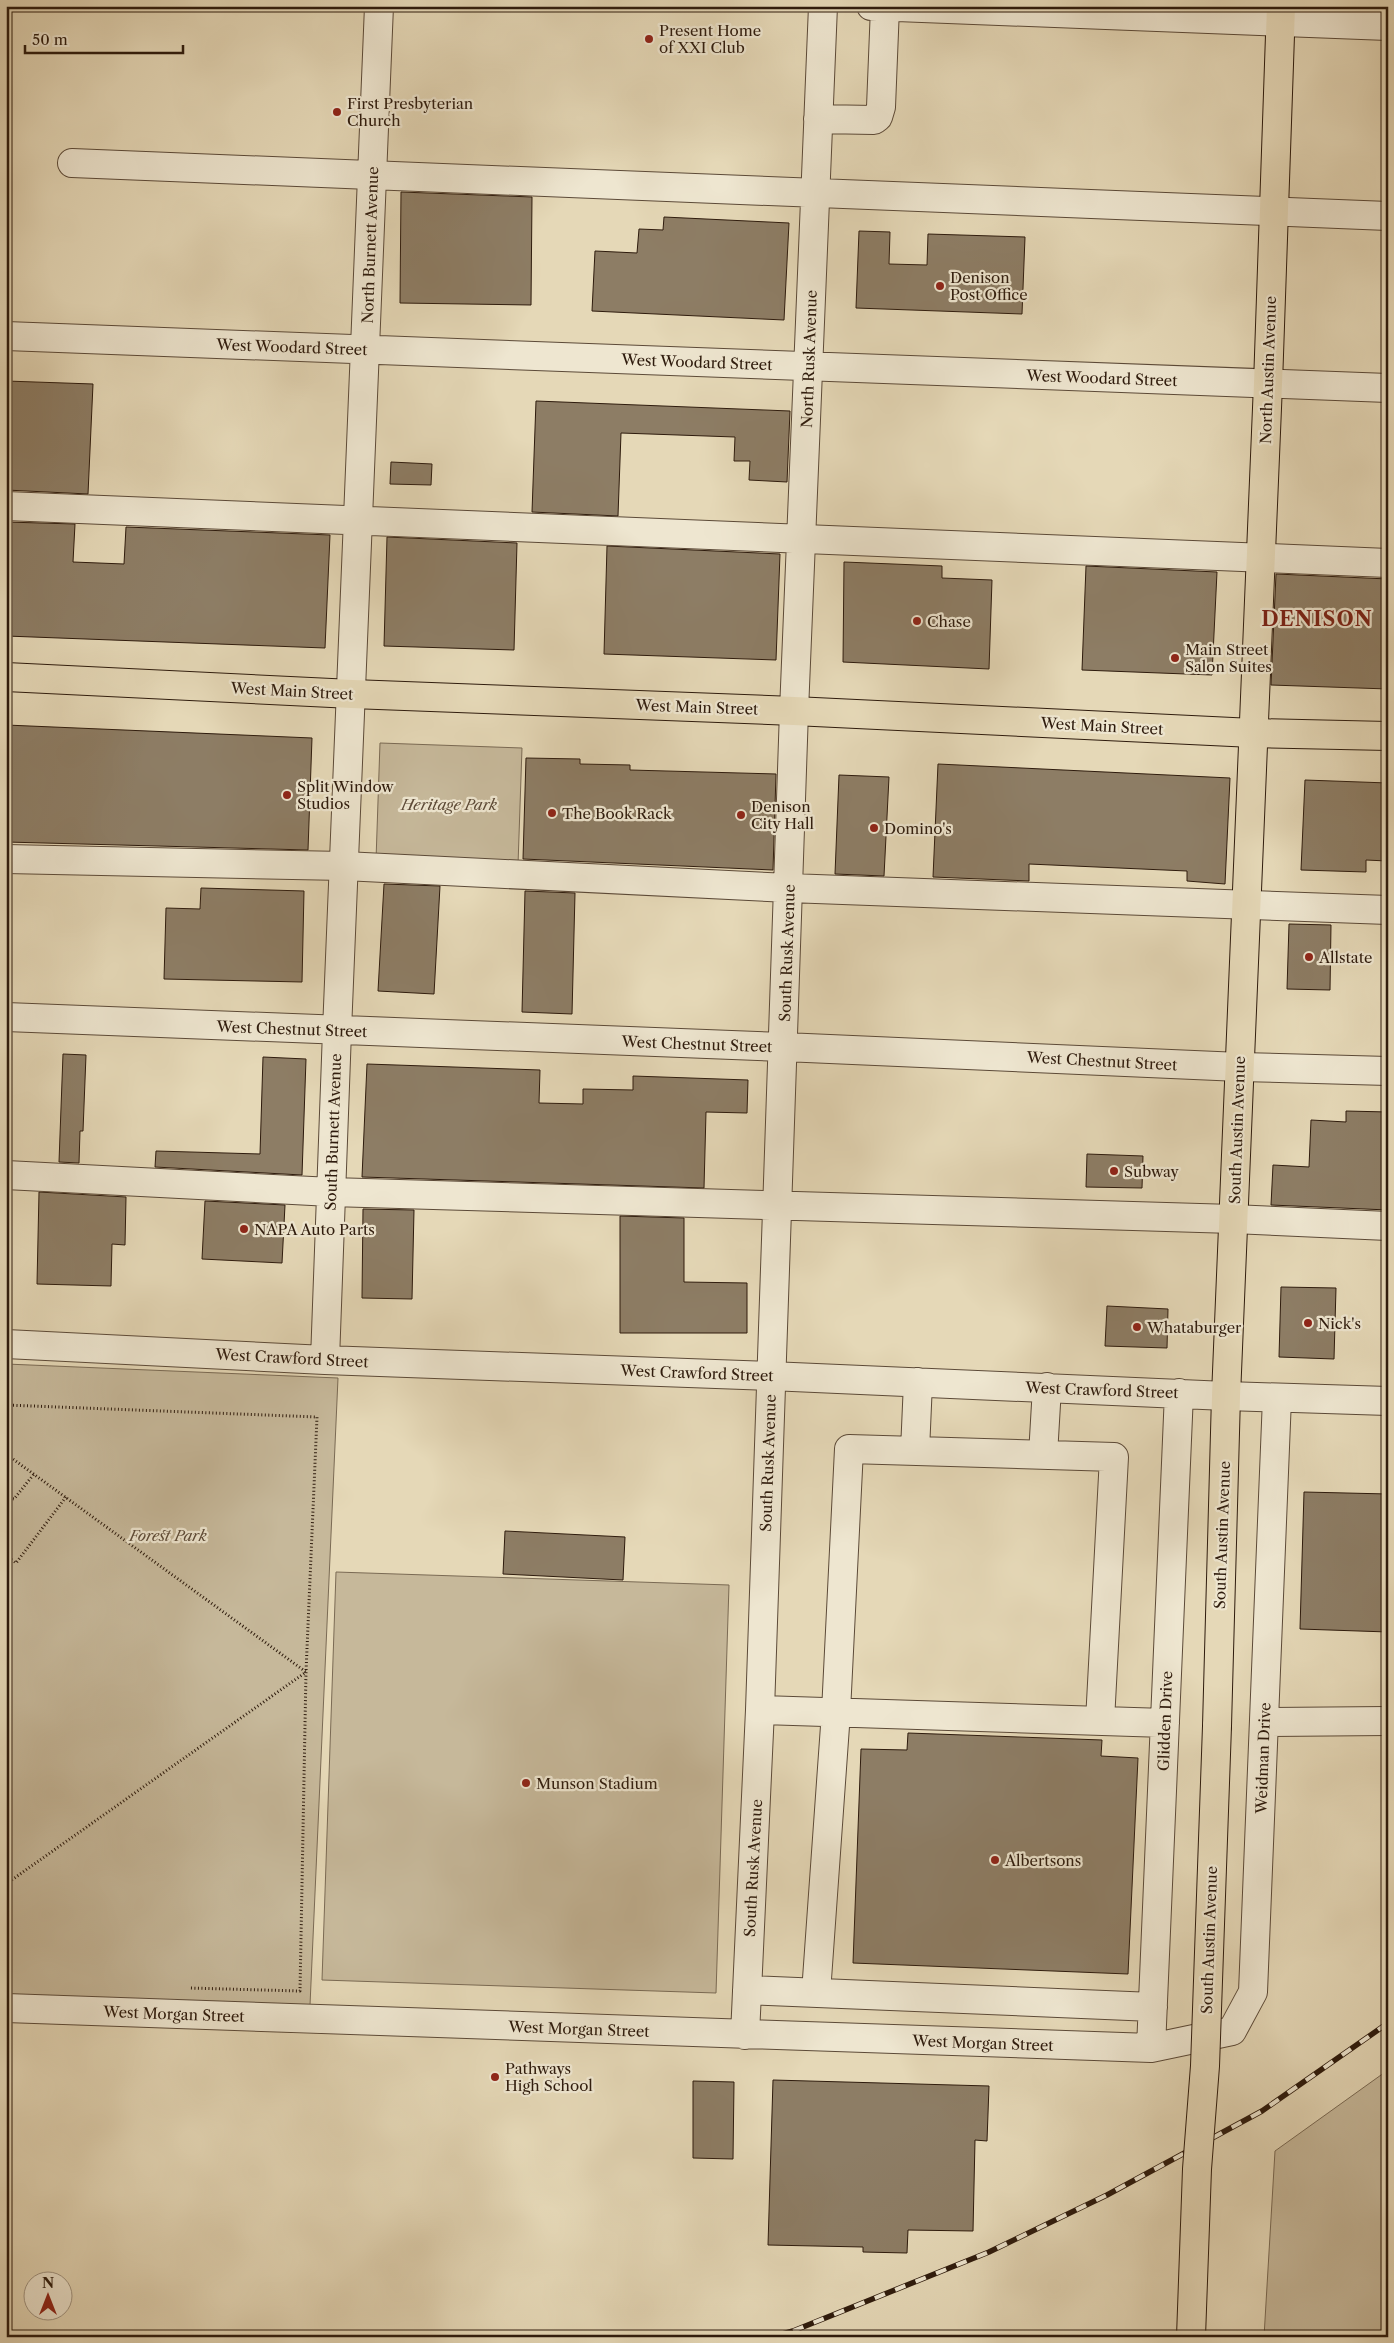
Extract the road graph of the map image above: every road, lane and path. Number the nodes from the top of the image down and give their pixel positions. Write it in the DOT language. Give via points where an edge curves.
graph roads {
  1 [pos="380,6"];
  2 [pos="823,6"];
  3 [pos="871,6"];
  4 [pos="886,7"];
  5 [pos="1218,12"];
  6 [pos="1280,14"];
  7 [pos="1388,26"];
  8 [pos="818,119"];
  9 [pos="72,163"];
  10 [pos="373,174"];
  11 [pos="815,192"];
  12 [pos="1273,211"];
  13 [pos="1388,216"];
  14 [pos="6,336"];
  15 [pos="366,350"];
  16 [pos="808,366"];
  17 [pos="1268,384"];
  18 [pos="1388,388"];
  19 [pos="6,506"];
  20 [pos="359,521"];
  21 [pos="802,539"];
  22 [pos="1261,558"];
  23 [pos="1388,563"];
  24 [pos="6,677"];
  25 [pos="352,694"];
  26 [pos="794,711"];
  27 [pos="1253,733"];
  28 [pos="1388,736"];
  29 [pos="6,859"];
  30 [pos="344,866"];
  31 [pos="789,888"];
  32 [pos="1246,905"];
  33 [pos="1388,910"];
  34 [pos="6,1017"];
  35 [pos="336,1031"];
  36 [pos="784,1047"];
  37 [pos="1240,1067"];
  38 [pos="1388,1071"];
  39 [pos="6,1175"];
  40 [pos="331,1192"];
  41 [pos="778,1205"];
  42 [pos="1234,1219"];
  43 [pos="1388,1226"];
  44 [pos="6,1344"];
  45 [pos="325,1360"];
  46 [pos="770,1376"];
  47 [pos="918,1382"];
  48 [pos="1047,1388"];
  49 [pos="1179,1393"];
  50 [pos="1226,1396"];
  51 [pos="1277,1398"];
  52 [pos="1388,1401"];
  53 [pos="6,1405"];
  54 [pos="915,1451"];
  55 [pos="6,1454"];
  56 [pos="1043,1455"];
  57 [pos="34,1474"];
  58 [pos="6,1497"];
  59 [pos="66,1497"];
  60 [pos="6,1556"];
  61 [pos="306,1672"];
  62 [pos="760,1710"];
  63 [pos="836,1712"];
  64 [pos="1100,1721"];
  65 [pos="1388,1721"];
  66 [pos="1264,1722"];
  67 [pos="1165,1723"];
  68 [pos="6,1884"];
  69 [pos="182,1988"];
  70 [pos="747,1990"];
  71 [pos="816,1993"];
  72 [pos="1153,2007"];
  73 [pos="6,2008"];
  74 [pos="745,2035"];
  75 [pos="1151,2048"];
  76 [pos="1191,2337"];
  1 -- 10 [label="street, North Burnett Avenue"];
  2 -- 8 [label="street, North Rusk Avenue"];
  3 -- 4 [label="street"];
  4 -- 5 [label="street"];
  4 -- 8 [label="street" via="878,117 874,120"];
  5 -- 6 [label="street"];
  6 -- 7 [label="street"];
  6 -- 12 [label="main road, North Austin Avenue"];
  8 -- 11 [label="street, North Rusk Avenue"];
  9 -- 10 [label="street"];
  10 -- 11 [label="street"];
  10 -- 15 [label="street, North Burnett Avenue"];
  11 -- 12 [label="street"];
  11 -- 16 [label="street, North Rusk Avenue"];
  12 -- 13 [label="street"];
  12 -- 17 [label="main road, North Austin Avenue"];
  14 -- 15 [label="street, West Woodard Street"];
  15 -- 16 [label="street, West Woodard Street"];
  15 -- 20 [label="street, North Burnett Avenue"];
  16 -- 17 [label="street, West Woodard Street"];
  16 -- 21 [label="street, North Rusk Avenue"];
  17 -- 18 [label="street, West Woodard Street"];
  17 -- 22 [label="main road, North Austin Avenue"];
  19 -- 20 [label="street"];
  20 -- 21 [label="street"];
  20 -- 25 [label="street, North Burnett Avenue"];
  21 -- 22 [label="street"];
  21 -- 26 [label="street, North Rusk Avenue"];
  22 -- 23 [label="street"];
  22 -- 27 [label="main road, North Austin Avenue"];
  24 -- 25 [label="main road, West Main Street"];
  25 -- 26 [label="main road, West Main Street"];
  25 -- 30 [label="street, South Burnett Avenue"];
  26 -- 27 [label="main road, West Main Street"];
  26 -- 31 [label="street, South Rusk Avenue"];
  27 -- 28 [label="main road, West Main Street"];
  27 -- 32 [label="main road, South Austin Avenue"];
  29 -- 30 [label="street"];
  30 -- 31 [label="street"];
  30 -- 35 [label="street, South Burnett Avenue"];
  31 -- 32 [label="street"];
  31 -- 36 [label="street, South Rusk Avenue"];
  32 -- 33 [label="street"];
  32 -- 37 [label="main road, South Austin Avenue"];
  34 -- 35 [label="street, West Chestnut Street"];
  35 -- 36 [label="street, West Chestnut Street"];
  35 -- 40 [label="street, South Burnett Avenue"];
  36 -- 37 [label="street, West Chestnut Street"];
  36 -- 41 [label="street, South Rusk Avenue"];
  37 -- 38 [label="street, West Chestnut Street"];
  37 -- 42 [label="main road, South Austin Avenue"];
  39 -- 40 [label="street"];
  40 -- 41 [label="street"];
  40 -- 45 [label="street, South Burnett Avenue"];
  41 -- 42 [label="street"];
  41 -- 46 [label="street, South Rusk Avenue"];
  42 -- 43 [label="street"];
  42 -- 50 [label="main road, South Austin Avenue"];
  44 -- 45 [label="street, West Crawford Street"];
  45 -- 46 [label="street, West Crawford Street"];
  46 -- 47 [label="street, West Crawford Street"];
  46 -- 62 [label="street, South Rusk Avenue"];
  47 -- 48 [label="street, West Crawford Street"];
  47 -- 54 [label="street"];
  48 -- 49 [label="street, West Crawford Street"];
  48 -- 56 [label="street"];
  49 -- 50 [label="street, West Crawford Street"];
  49 -- 67 [label="street, Glidden Drive"];
  50 -- 51 [label="street, West Crawford Street"];
  50 -- 76 [label="main road, South Austin Avenue, bridge" via="1205,2066 1197,2168"];
  51 -- 52 [label="street, West Crawford Street"];
  51 -- 66 [label="street, Weidman Drive"];
  53 -- 61 [label="path" via="317,1417"];
  54 -- 56 [label="street"];
  54 -- 63 [label="street" via="849,1449"];
  55 -- 57 [label="path"];
  56 -- 64 [label="street" via="1114,1457"];
  57 -- 58 [label="path" via="14,1499"];
  57 -- 59 [label="path"];
  59 -- 60 [label="path" via="16,1563"];
  59 -- 61 [label="path"];
  61 -- 68 [label="path"];
  61 -- 69 [label="path" via="300,1991"];
  62 -- 63 [label="street"];
  62 -- 70 [label="street, South Rusk Avenue"];
  63 -- 64 [label="street"];
  63 -- 71 [label="street"];
  64 -- 67 [label="street"];
  65 -- 66 [label="street"];
  66 -- 75 [label="street, Weidman Drive" via="1253,1992 1232,2031"];
  67 -- 72 [label="street, Glidden Drive"];
  70 -- 71 [label="street"];
  70 -- 74 [label="street, South Rusk Avenue"];
  71 -- 72 [label="street"];
  72 -- 75 [label="street, Glidden Drive"];
  73 -- 74 [label="street, West Morgan Street"];
  74 -- 75 [label="street, West Morgan Street"];
}
